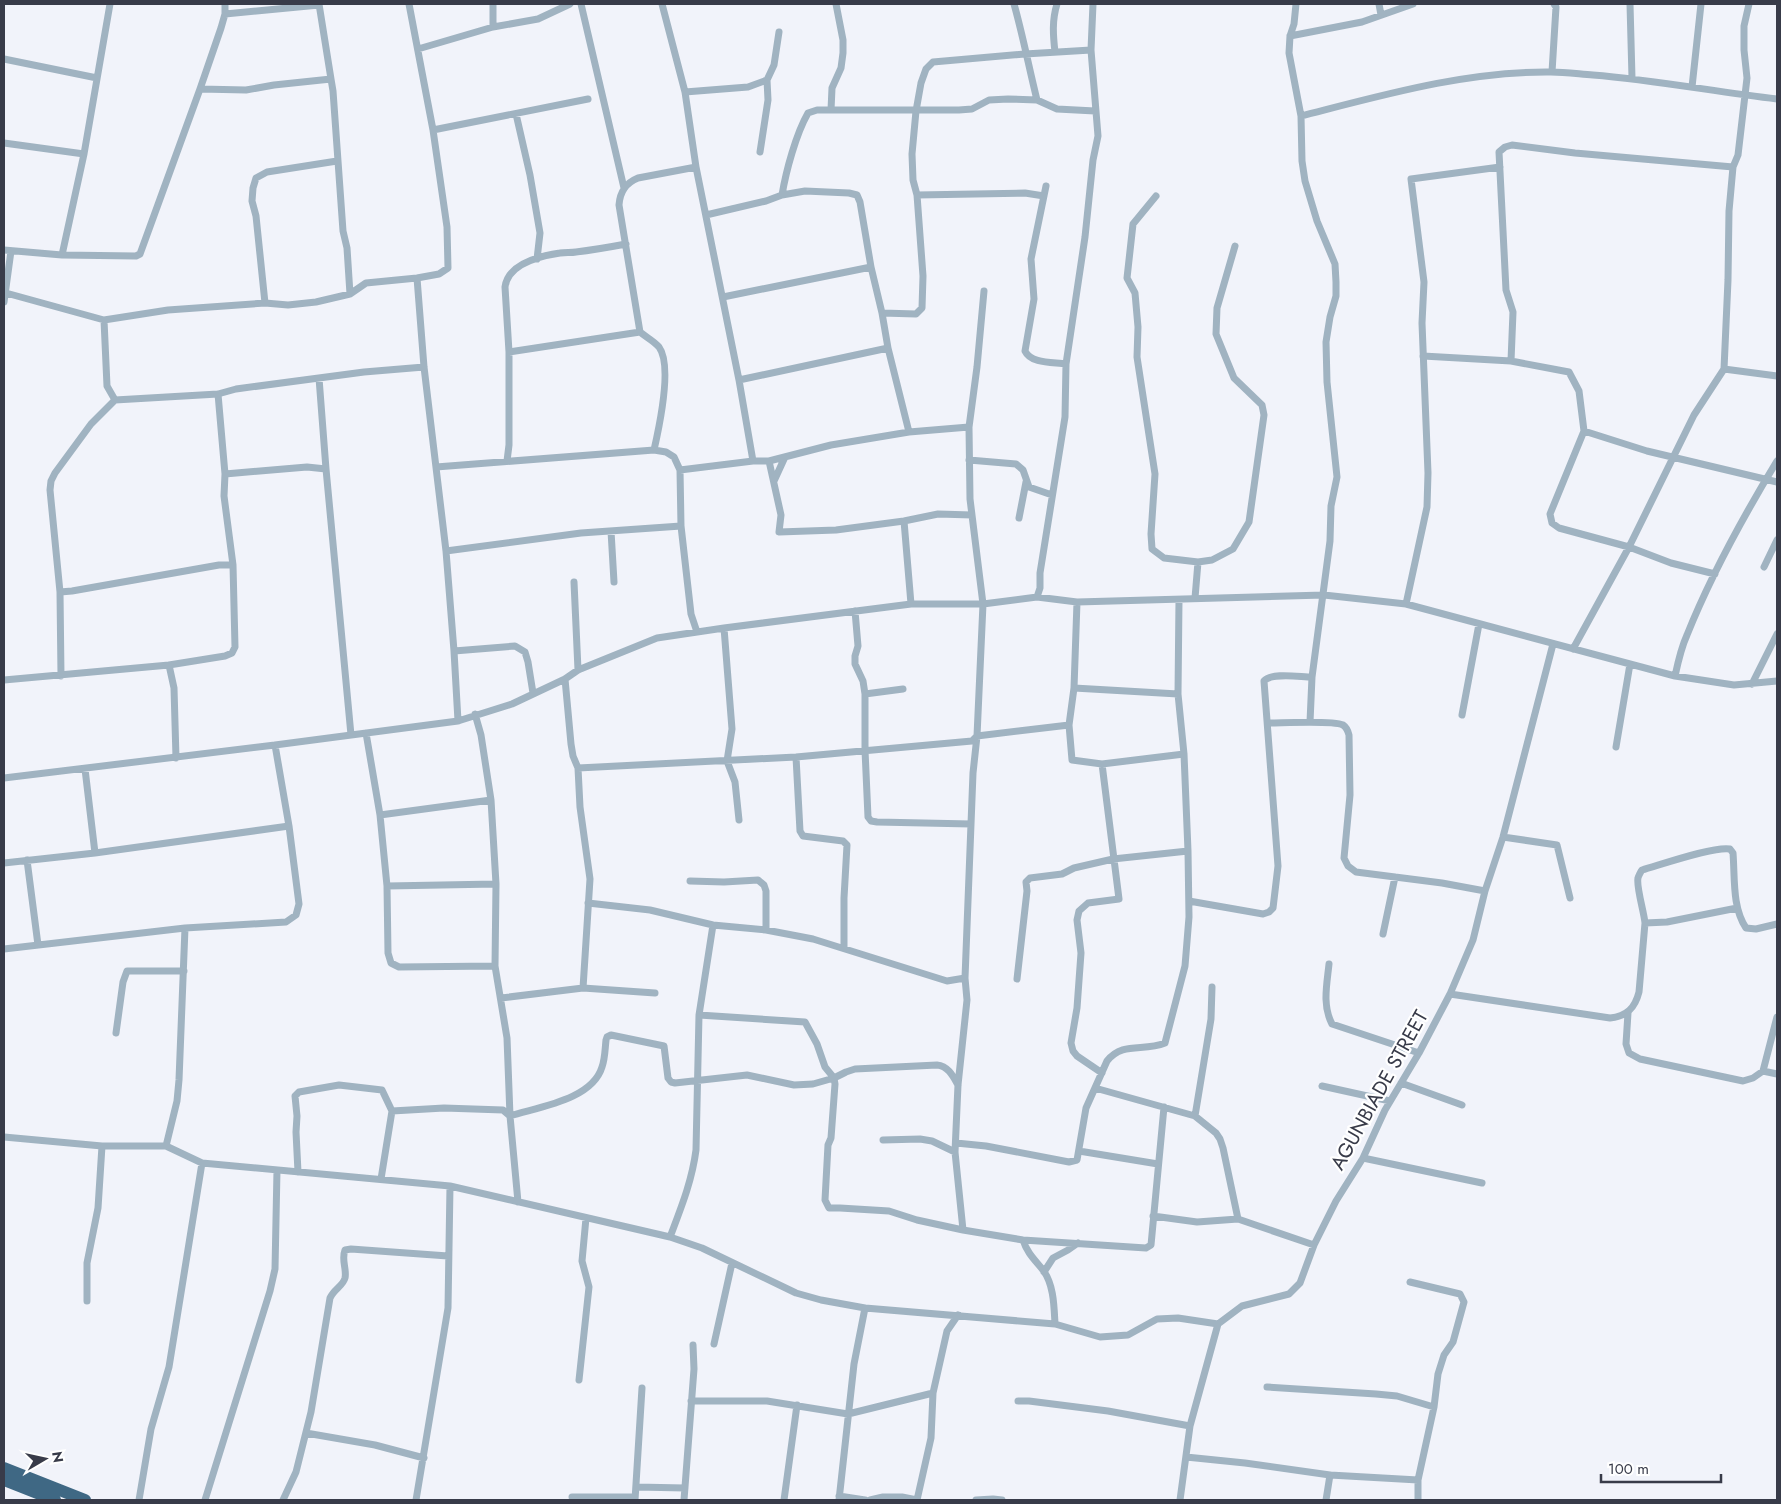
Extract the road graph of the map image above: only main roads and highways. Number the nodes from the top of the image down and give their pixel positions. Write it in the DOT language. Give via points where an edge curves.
graph roads {
  1 [pos="4,1468"];
  2 [pos="4,1480"];
  3 [pos="56,1500"];
  4 [pos="85,1500"];
  1 -- 4 [label="highway"];
  2 -- 3 [label="highway"];
}
